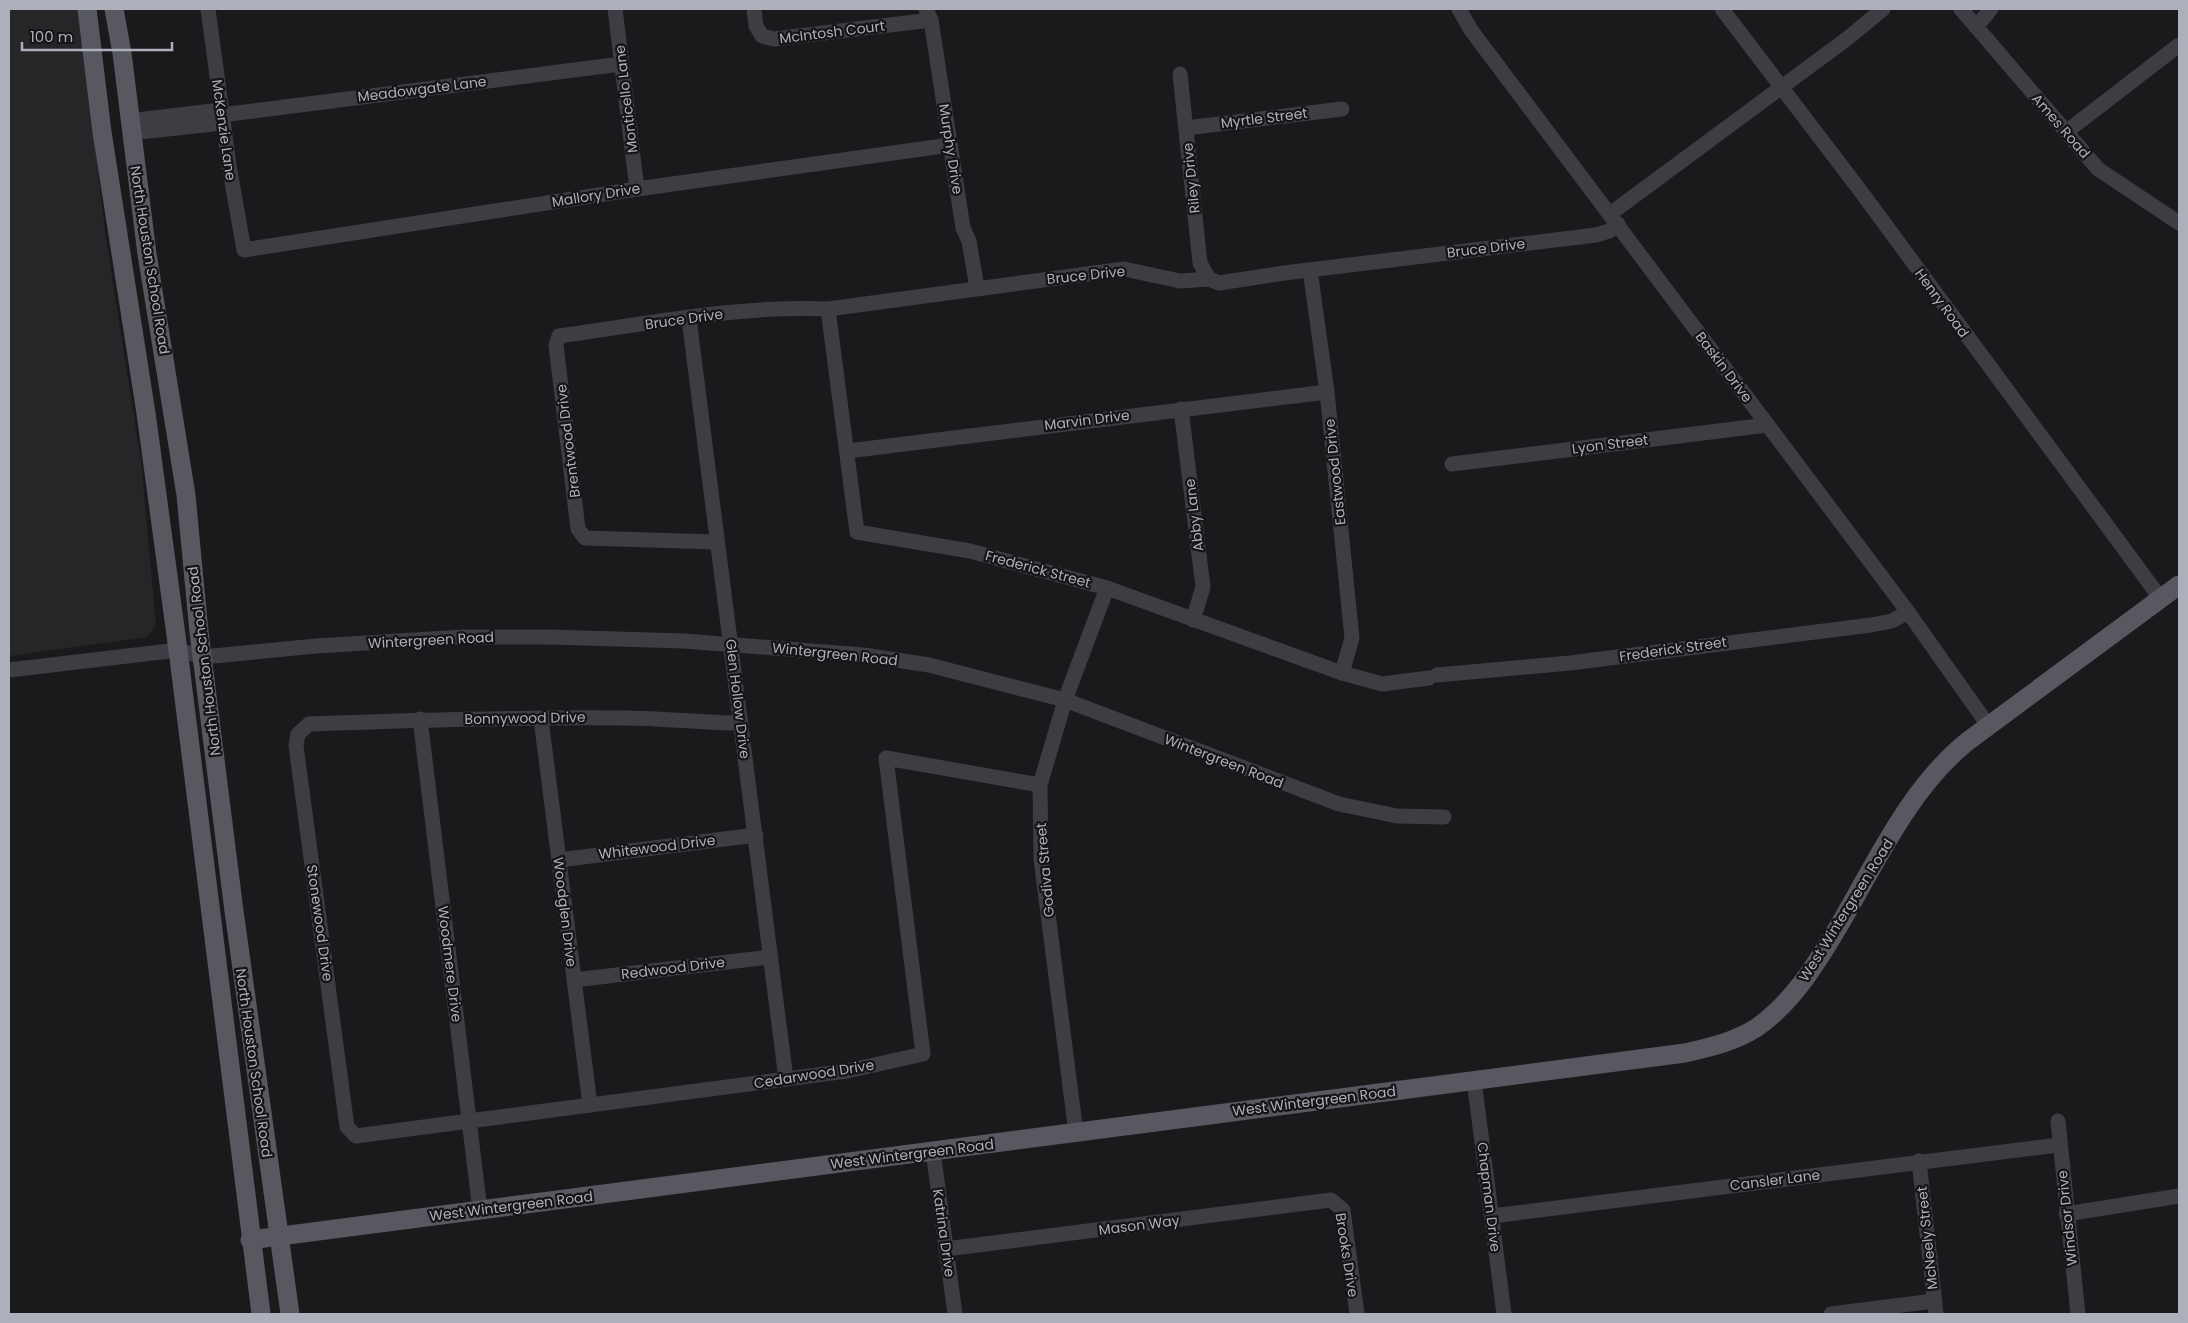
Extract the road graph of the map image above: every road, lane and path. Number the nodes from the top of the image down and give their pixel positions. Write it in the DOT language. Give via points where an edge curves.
graph roads {
  1 [pos="87,9"];
  2 [pos="114,9"];
  3 [pos="208,9"];
  4 [pos="615,9"];
  5 [pos="754,9"];
  6 [pos="1459,9"];
  7 [pos="1722,9"];
  8 [pos="1883,9"];
  9 [pos="1961,9"];
  10 [pos="1991,9"];
  11 [pos="928,14"];
  12 [pos="1976,27"];
  13 [pos="2179,45"];
  14 [pos="621,64"];
  15 [pos="1180,74"];
  16 [pos="1780,88"];
  17 [pos="1342,109"];
  18 [pos="222,115"];
  19 [pos="130,127"];
  20 [pos="1186,128"];
  21 [pos="102,132"];
  22 [pos="2066,132"];
  23 [pos="950,145"];
  24 [pos="637,189"];
  25 [pos="1614,219"];
  26 [pos="2179,223"];
  27 [pos="244,250"];
  28 [pos="1310,270"];
  29 [pos="1209,279"];
  30 [pos="978,288"];
  31 [pos="828,309"];
  32 [pos="688,319"];
  33 [pos="556,345"];
  34 [pos="1327,392"];
  35 [pos="1181,408"];
  36 [pos="1768,425"];
  37 [pos="848,451"];
  38 [pos="1452,464"];
  39 [pos="716,542"];
  40 [pos="2179,585"];
  41 [pos="1107,588"];
  42 [pos="2161,598"];
  43 [pos="1908,612"];
  44 [pos="1193,620"];
  45 [pos="732,645"];
  46 [pos="178,650"];
  47 [pos="203,657"];
  48 [pos="9,670"];
  49 [pos="1342,674"];
  50 [pos="1064,700"];
  51 [pos="420,719"];
  52 [pos="541,719"];
  53 [pos="741,722"];
  54 [pos="309,724"];
  55 [pos="1988,725"];
  56 [pos="1040,785"];
  57 [pos="1444,817"];
  58 [pos="756,835"];
  59 [pos="559,860"];
  60 [pos="771,957"];
  61 [pos="574,980"];
  62 [pos="786,1079"];
  63 [pos="1474,1080"];
  64 [pos="590,1105"];
  65 [pos="2058,1121"];
  66 [pos="470,1122"];
  67 [pos="347,1127"];
  68 [pos="1076,1132"];
  69 [pos="2058,1145"];
  70 [pos="933,1151"];
  71 [pos="1919,1161"];
  72 [pos="2179,1196"];
  73 [pos="1331,1200"];
  74 [pos="480,1210"];
  75 [pos="2066,1214"];
  76 [pos="1492,1216"];
  77 [pos="277,1237"];
  78 [pos="250,1240"];
  79 [pos="946,1249"];
  80 [pos="1935,1308"];
  81 [pos="261,1314"];
  82 [pos="290,1314"];
  83 [pos="955,1314"];
  84 [pos="1357,1314"];
  85 [pos="1504,1314"];
  86 [pos="1832,1314"];
  87 [pos="2078,1314"];
  1 -- 21 [label="main road, North Houston School Road"];
  2 -- 19 [label="main road, North Houston School Road"];
  3 -- 18 [label="street, McKenzie Lane"];
  4 -- 14 [label="street, Monticello Lane"];
  5 -- 11 [label="street, McIntosh Court" via="756,26 762,36 774,39"];
  6 -- 25 [label="street, Baskin Drive"];
  7 -- 16 [label="street, Henry Road"];
  8 -- 16 [label="street, Bruce Drive"];
  9 -- 12 [label="street, Ames Road"];
  10 -- 12 [label="street"];
  11 -- 23 [label="street, Murphy Drive"];
  12 -- 22 [label="street, Ames Road"];
  13 -- 22 [label="street"];
  14 -- 18 [label="street, Meadowgate Lane"];
  14 -- 24 [label="street, Monticello Lane"];
  15 -- 20 [label="street, Riley Drive"];
  16 -- 25 [label="street, Bruce Drive"];
  16 -- 42 [label="street, Henry Road" via="1862,193"];
  17 -- 20 [label="street, Myrtle Street"];
  18 -- 19 [label="street, Meadowgate Lane" via="213,124"];
  18 -- 27 [label="street, McKenzie Lane"];
  19 -- 21 [label="main road"];
  19 -- 47 [label="main road, North Houston School Road" via="186,495"];
  20 -- 29 [label="street, Riley Drive" via="1200,263"];
  21 -- 46 [label="main road, North Houston School Road" via="146,413"];
  22 -- 26 [label="street, Ames Road" via="2098,169"];
  23 -- 24 [label="street, Mallory Drive"];
  23 -- 30 [label="street, Murphy Drive" via="963,228 969,241"];
  24 -- 27 [label="street, Mallory Drive"];
  25 -- 28 [label="street, Bruce Drive" via="1609,231 1596,235"];
  25 -- 36 [label="street, Baskin Drive"];
  28 -- 29 [label="street, Bruce Drive" via="1226,282"];
  28 -- 34 [label="street, Eastwood Drive"];
  29 -- 30 [label="street, Bruce Drive" via="1180,281 1124,269"];
  30 -- 31 [label="street, Bruce Drive"];
  31 -- 32 [label="street, Bruce Drive" via="781,308"];
  31 -- 37 [label="street, Frederick Street"];
  32 -- 33 [label="street, Bruce Drive" via="559,336"];
  32 -- 39 [label="street, Glen Hollow Drive"];
  33 -- 39 [label="street, Brentwood Drive" via="581,536"];
  34 -- 35 [label="street, Marvin Drive"];
  34 -- 49 [label="street, Eastwood Drive" via="1352,638"];
  35 -- 37 [label="street, Marvin Drive"];
  35 -- 44 [label="street, Abby Lane" via="1202,587"];
  36 -- 38 [label="street, Lyon Street"];
  36 -- 43 [label="street, Baskin Drive"];
  37 -- 41 [label="street, Frederick Street" via="858,532 970,551"];
  39 -- 45 [label="street, Glen Hollow Drive"];
  40 -- 42 [label="main road, West Wintergreen Road"];
  41 -- 44 [label="street, Frederick Street"];
  41 -- 50 [label="street, Godiva Street"];
  42 -- 55 [label="main road, West Wintergreen Road"];
  43 -- 49 [label="street, Frederick Street" via="1892,621 1871,625 1382,684"];
  43 -- 55 [label="street, Baskin Drive"];
  44 -- 49 [label="street, Frederick Street"];
  45 -- 47 [label="street, Wintergreen Road" via="559,637 464,637"];
  45 -- 50 [label="street, Wintergreen Road" via="864,655 929,666"];
  45 -- 53 [label="street, Glen Hollow Drive"];
  46 -- 47 [label="street"];
  46 -- 48 [label="street"];
  46 -- 78 [label="main road, North Houston School Road"];
  47 -- 77 [label="main road, North Houston School Road"];
  50 -- 56 [label="street, Godiva Street"];
  50 -- 57 [label="street, Wintergreen Road" via="1339,804 1397,816"];
  51 -- 52 [label="street, Bonnywood Drive"];
  51 -- 54 [label="street, Bonnywood Drive"];
  51 -- 66 [label="street, Woodmere Drive"];
  52 -- 53 [label="street, Bonnywood Drive"];
  52 -- 59 [label="street, Woodglen Drive"];
  53 -- 58 [label="street, Glen Hollow Drive"];
  54 -- 67 [label="street, Stonewood Drive" via="298,734 296,746"];
  55 -- 63 [label="main road, West Wintergreen Road" via="1954,752 1918,790 1804,980 1783,1005 1755,1028 1723,1044 1685,1053"];
  56 -- 62 [label="street, Cedarwood Drive" via="886,758 923,1054 848,1072"];
  56 -- 68 [label="street, Godiva Street" via="1041,859"];
  58 -- 59 [label="street, Whitewood Drive"];
  58 -- 60 [label="street, Glen Hollow Drive"];
  59 -- 61 [label="street, Woodglen Drive"];
  60 -- 61 [label="street, Redwood Drive"];
  60 -- 62 [label="street, Glen Hollow Drive"];
  61 -- 64 [label="street, Woodglen Drive"];
  62 -- 64 [label="street, Cedarwood Drive"];
  63 -- 68 [label="main road, West Wintergreen Road"];
  63 -- 76 [label="street, Chapman Drive"];
  64 -- 66 [label="street, Cedarwood Drive"];
  65 -- 69 [label="street, Windsor Drive"];
  66 -- 67 [label="street, Cedarwood Drive" via="356,1136"];
  66 -- 74 [label="street, Woodmere Drive"];
  68 -- 70 [label="main road, West Wintergreen Road"];
  69 -- 71 [label="street, Cansler Lane"];
  69 -- 75 [label="street, Windsor Drive"];
  70 -- 74 [label="main road, West Wintergreen Road"];
  70 -- 79 [label="street, Katrina Drive"];
  71 -- 76 [label="street, Cansler Lane"];
  71 -- 80 [label="street, McNeely Street"];
  72 -- 75 [label="street"];
  73 -- 79 [label="street, Mason Way"];
  73 -- 84 [label="street, Brooks Drive" via="1343,1210"];
  74 -- 77 [label="main road, West Wintergreen Road"];
  75 -- 87 [label="street, Windsor Drive"];
  76 -- 85 [label="street, Chapman Drive"];
  77 -- 78 [label="main road, West Wintergreen Road"];
  77 -- 82 [label="main road, North Houston School Road"];
  78 -- 81 [label="main road, North Houston School Road"];
  79 -- 83 [label="street, Katrina Drive"];
  80 -- 86 [label="street"];
}
